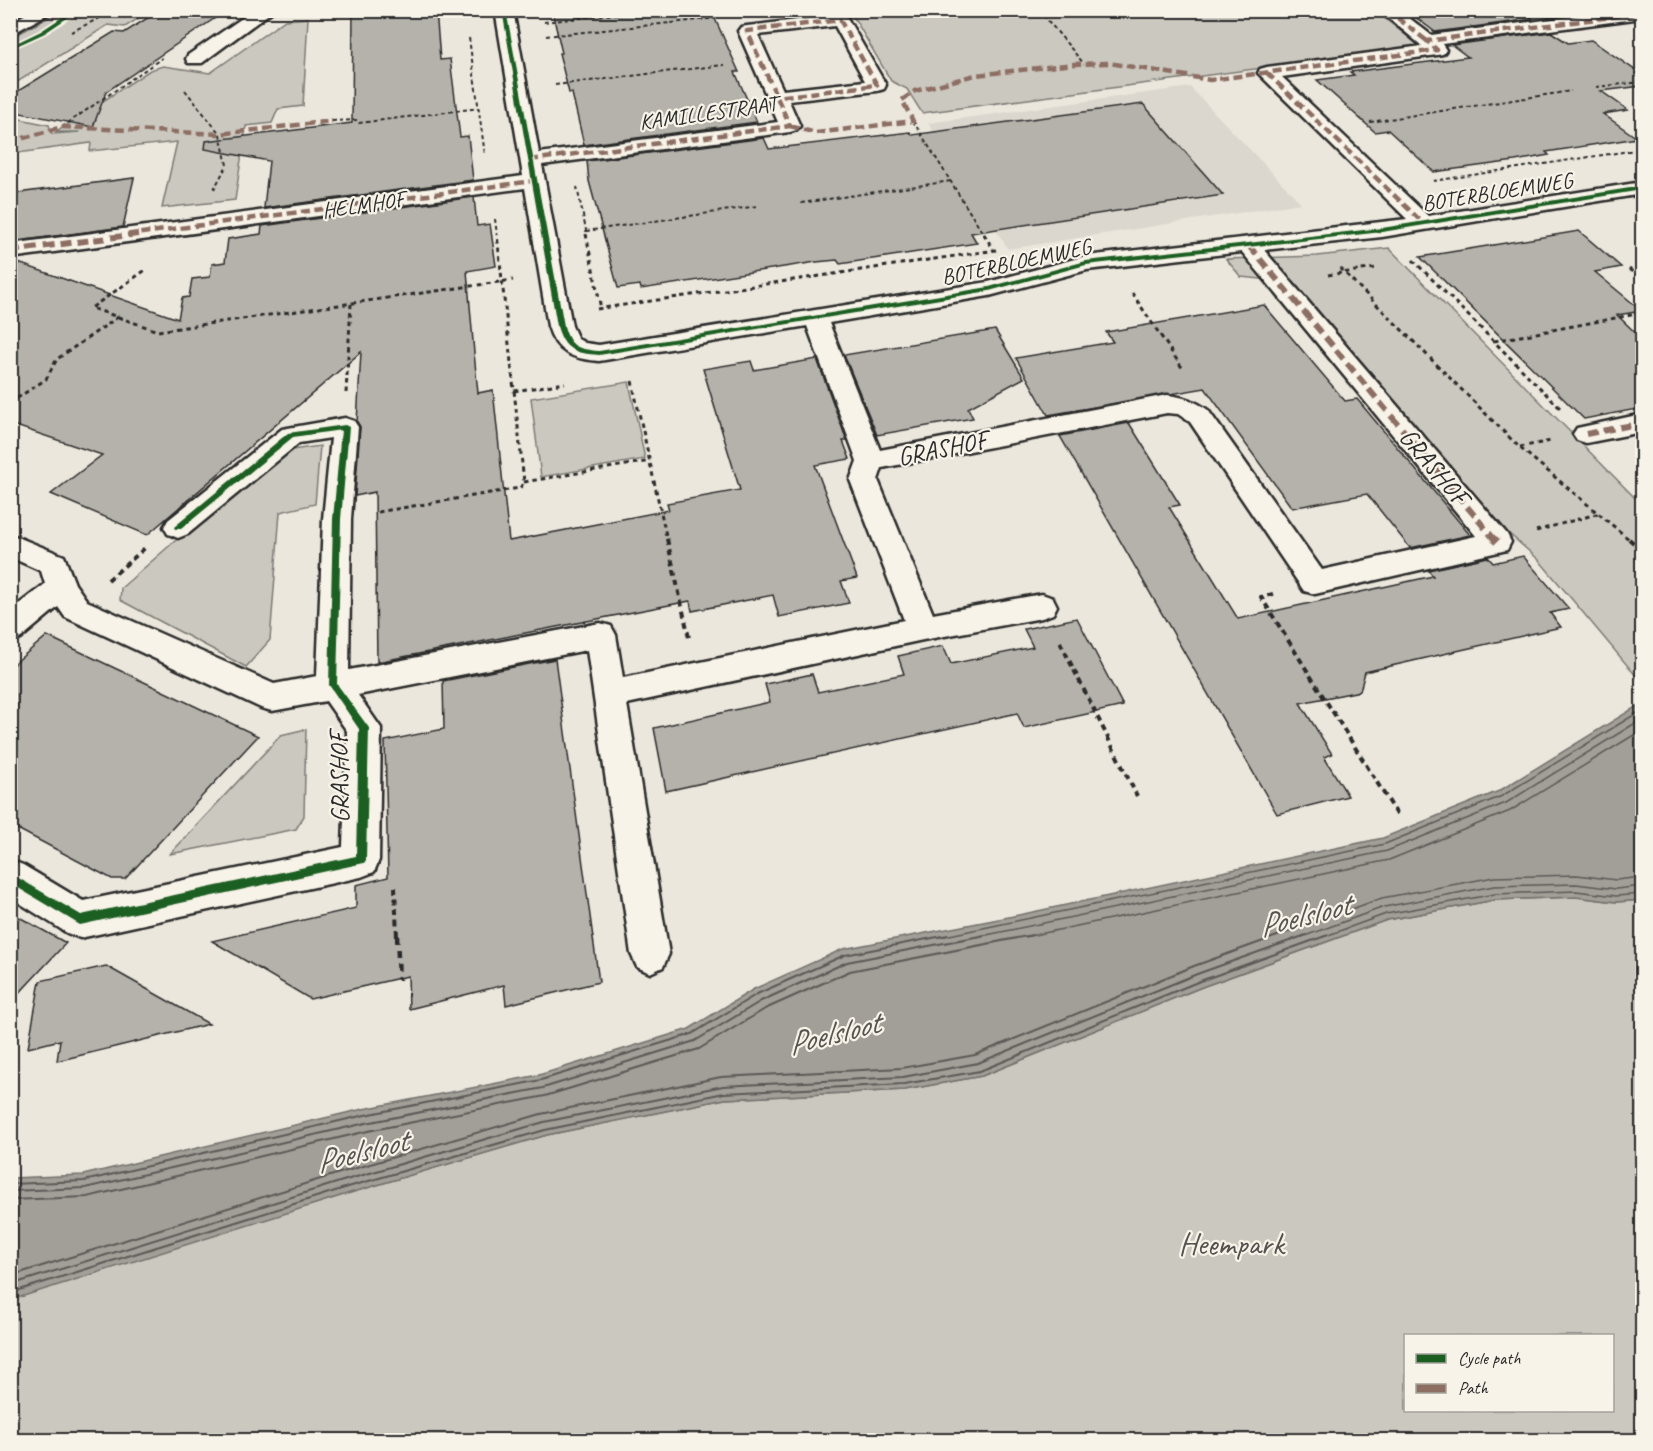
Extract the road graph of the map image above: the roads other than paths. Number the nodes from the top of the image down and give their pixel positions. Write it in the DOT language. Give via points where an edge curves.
graph roads {
  1 [pos="47,10"];
  2 [pos="266,10"];
  3 [pos="1387,10"];
  4 [pos="1642,13"];
  5 [pos="507,26"];
  6 [pos="10,30"];
  7 [pos="1427,41"];
  8 [pos="194,60"];
  9 [pos="777,97"];
  10 [pos="531,170"];
  11 [pos="1642,188"];
  12 [pos="1423,223"];
  13 [pos="1249,246"];
  14 [pos="10,251"];
  15 [pos="816,319"];
  16 [pos="1642,423"];
  17 [pos="1586,434"];
  18 [pos="871,461"];
  19 [pos="178,527"];
  20 [pos="10,545"];
  21 [pos="68,598"];
  22 [pos="1042,606"];
  23 [pos="923,628"];
  24 [pos="10,629"];
  25 [pos="333,685"];
  26 [pos="609,693"];
  27 [pos="10,877"];
  28 [pos="650,954"];
  1 -- 6 [label="street"];
  2 -- 8 [label="street"];
  3 -- 7 [label="street"];
  4 -- 7 [label="street"];
  5 -- 10 [label="street, BOTERBLOEMWEG"];
  7 -- 12 [label="street, BOTERBLOEMWEG" via="1437,50 1267,73"];
  9 -- 9 [label="street, KAMILLESTRAAT" via="747,31 840,20 877,85"];
  9 -- 10 [label="street, KAMILLESTRAAT" via="790,126"];
  10 -- 14 [label="street, HELMHOF" via="490,186"];
  10 -- 15 [label="street, BOTERBLOEMWEG" via="563,339 576,351 599,353"];
  11 -- 12 [label="street, BOTERBLOEMWEG"];
  12 -- 13 [label="street, BOTERBLOEMWEG"];
  13 -- 15 [label="street, BOTERBLOEMWEG" via="1086,263 989,289"];
  13 -- 18 [label="street, GRASHOF" via="1497,542 1315,583 1199,416 1185,406 1167,404"];
  15 -- 18 [label="street, GRASHOF"];
  16 -- 17 [label="street"];
  18 -- 23 [label="street, GRASHOF" via="864,480"];
  19 -- 25 [label="street" via="291,435 345,427 337,519"];
  20 -- 21 [label="street" via="54,564"];
  21 -- 24 [label="street"];
  21 -- 25 [label="street" via="272,698"];
  22 -- 23 [label="street"];
  23 -- 26 [label="street"];
  25 -- 26 [label="street" via="600,635"];
  25 -- 27 [label="street, GRASHOF" via="363,728 361,860 80,920"];
  26 -- 28 [label="street"];
}
